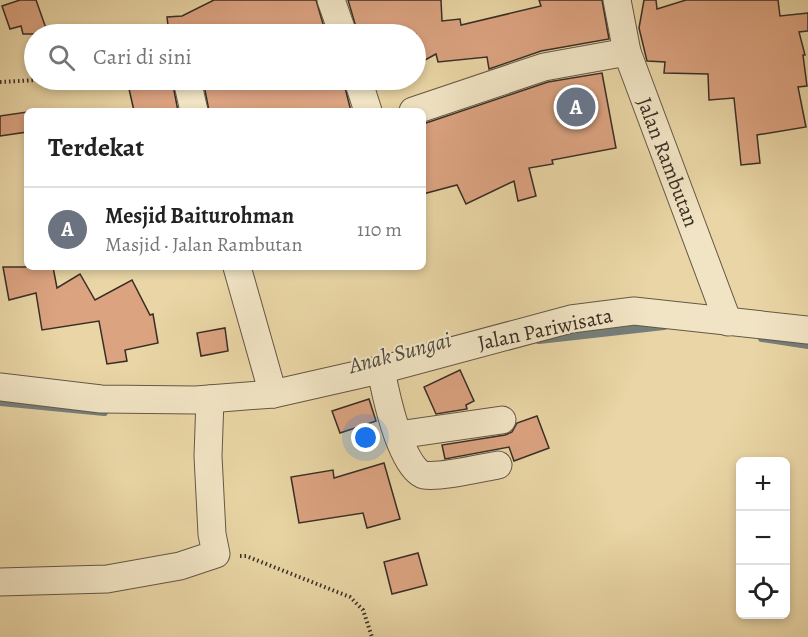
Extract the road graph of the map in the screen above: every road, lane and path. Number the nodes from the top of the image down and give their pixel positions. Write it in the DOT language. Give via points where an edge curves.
graph roads {
  1 [pos="331,0"];
  2 [pos="617,0"];
  3 [pos="339,24"];
  4 [pos="627,52"];
  5 [pos="24,81"];
  6 [pos="0,82"];
  7 [pos="189,90"];
  8 [pos="361,90"];
  9 [pos="193,108"];
  10 [pos="367,108"];
  11 [pos="421,108"];
  12 [pos="238,270"];
  13 [pos="728,322"];
  14 [pos="808,330"];
  15 [pos="381,370"];
  16 [pos="0,387"];
  17 [pos="273,394"];
  18 [pos="210,404"];
  19 [pos="502,420"];
  20 [pos="398,435"];
  21 [pos="498,465"];
  22 [pos="216,554"];
  23 [pos="0,582"];
  24 [pos="372,637"];
  1 -- 3 [label="street"];
  2 -- 4 [label="street, Jalan Rambutan"];
  4 -- 11 [label="street" via="544,67"];
  4 -- 13 [label="street, Jalan Rambutan"];
  5 -- 6 [label="path"];
  7 -- 9 [label="street"];
  8 -- 10 [label="street"];
  12 -- 17 [label="street"];
  13 -- 14 [label="street, Jalan Pariwisata"];
  13 -- 15 [label="street, Jalan Pariwisata" via="634,311 603,314 539,326"];
  15 -- 17 [label="street, Jalan Pariwisata"];
  15 -- 20 [label="street"];
  16 -- 18 [label="street, Jalan Pariwisata" via="101,399"];
  17 -- 18 [label="street, Jalan Pariwisata"];
  18 -- 22 [label="street" via="208,456"];
  19 -- 20 [label="street"];
  20 -- 21 [label="street" via="412,464 425,475"];
  22 -- 23 [label="street" via="180,566 107,579"];
  22 -- 24 [label="path" via="246,556 350,597 363,610"];
}
